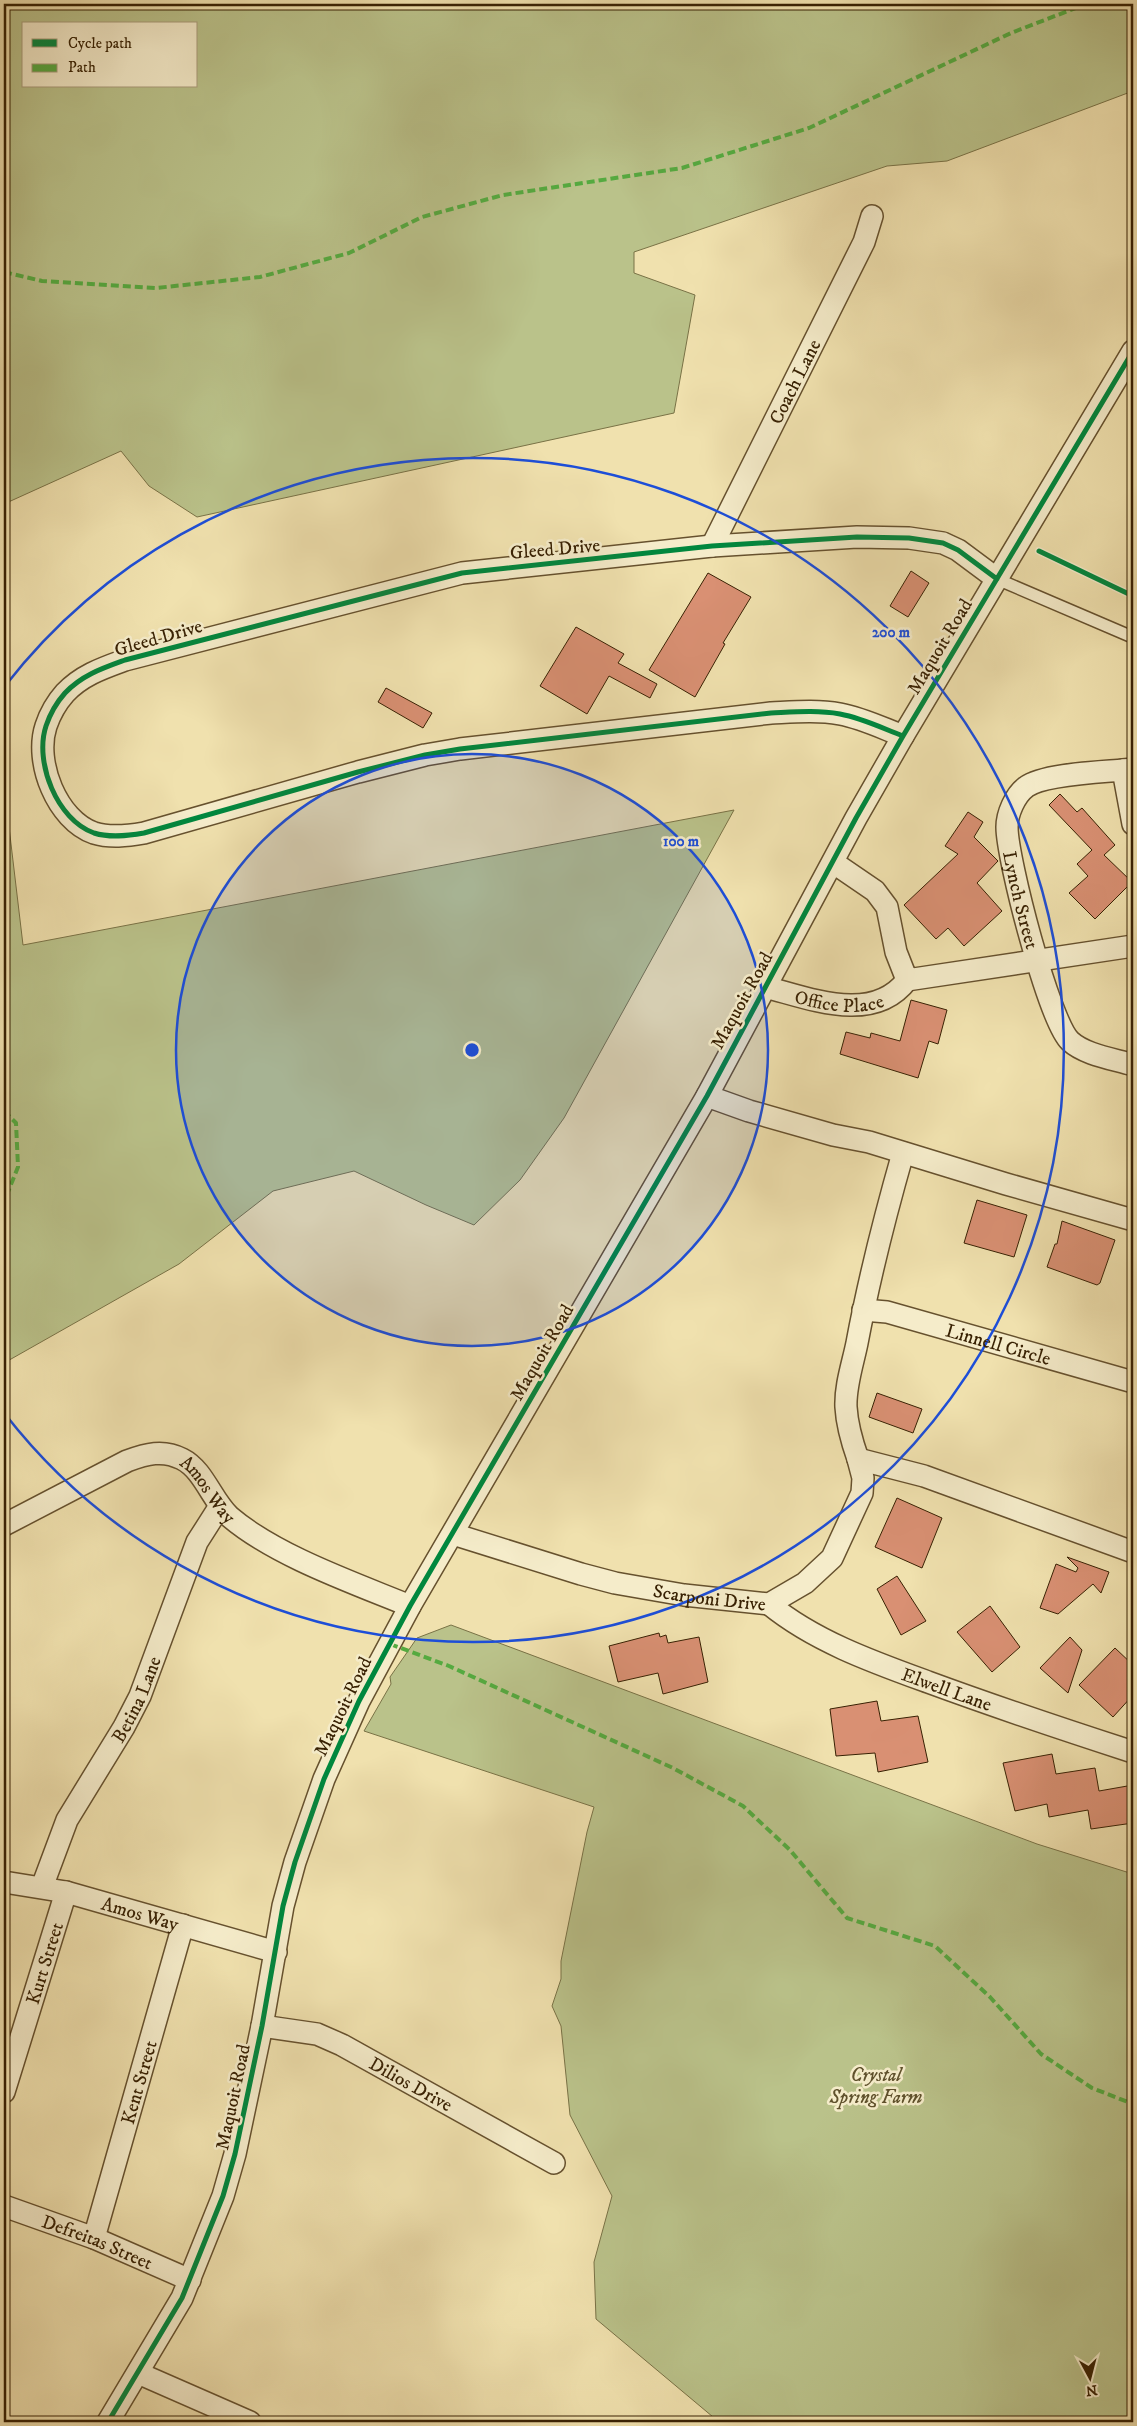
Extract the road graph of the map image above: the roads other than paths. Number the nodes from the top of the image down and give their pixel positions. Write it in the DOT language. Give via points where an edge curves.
graph roads {
  1 [pos="872,216"];
  2 [pos="1133,351"];
  3 [pos="712,546"];
  4 [pos="997,578"];
  5 [pos="1133,635"];
  6 [pos="903,736"];
  7 [pos="1128,770"];
  8 [pos="1133,824"];
  9 [pos="834,863"];
  10 [pos="1133,946"];
  11 [pos="1038,962"];
  12 [pos="907,980"];
  13 [pos="765,987"];
  14 [pos="1133,1065"];
  15 [pos="707,1096"];
  16 [pos="903,1154"];
  17 [pos="1133,1220"];
  18 [pos="863,1310"];
  19 [pos="1133,1382"];
  20 [pos="858,1459"];
  21 [pos="220,1506"];
  22 [pos="4,1525"];
  23 [pos="453,1534"];
  24 [pos="1133,1552"];
  25 [pos="769,1604"];
  26 [pos="410,1606"];
  27 [pos="1133,1752"];
  28 [pos="4,1882"];
  29 [pos="42,1887"];
  30 [pos="66,1892"];
  31 [pos="183,1925"];
  32 [pos="276,1952"];
  33 [pos="262,2026"];
  34 [pos="4,2092"];
  35 [pos="554,2164"];
  36 [pos="4,2206"];
  37 [pos="94,2238"];
  38 [pos="190,2280"];
  39 [pos="138,2373"];
  40 [pos="108,2422"];
  41 [pos="250,2422"];
  1 -- 3 [label="street, Coach Lane" via="864,242"];
  2 -- 4 [label="street, Maquoit Road"];
  3 -- 4 [label="street, Gleed Drive" via="857,537 909,538 943,543"];
  3 -- 6 [label="street, Gleed Drive" via="462,573 125,660 79,681 54,708 46,727 43,749 46,772 64,810 78,824 93,832 127,836 358,772 460,749 770,713 841,714"];
  4 -- 5 [label="lane"];
  4 -- 6 [label="street, Maquoit Road"];
  6 -- 9 [label="street, Maquoit Road"];
  7 -- 8 [label="street"];
  7 -- 11 [label="street, Lynch Street" via="1059,776 1026,786 1012,804 1007,826 1010,849"];
  9 -- 12 [label="street" via="875,890 887,907 896,952"];
  9 -- 13 [label="street, Maquoit Road"];
  10 -- 11 [label="street"];
  11 -- 12 [label="street"];
  11 -- 14 [label="street, Lynch Street" via="1057,1023 1070,1041 1086,1051"];
  12 -- 13 [label="street, Office Place" via="885,999 852,1006 801,998"];
  13 -- 15 [label="street, Maquoit Road"];
  15 -- 16 [label="street"];
  15 -- 23 [label="street, Maquoit Road"];
  16 -- 17 [label="street"];
  16 -- 18 [label="street"];
  18 -- 19 [label="street, Linnell Circle" via="887,1312"];
  18 -- 20 [label="street" via="846,1405"];
  20 -- 24 [label="street" via="924,1476"];
  20 -- 25 [label="street, Scarponi Drive" via="862,1493 832,1558 805,1583"];
  21 -- 22 [label="street, Amos Way" via="199,1475 183,1459 164,1452 145,1454 128,1461"];
  21 -- 26 [label="street, Amos Way" via="256,1536 322,1570"];
  21 -- 29 [label="street, Betina Lane" via="197,1542 140,1696 67,1820"];
  23 -- 25 [label="street, Scarponi Drive" via="615,1583 684,1595"];
  23 -- 26 [label="street, Maquoit Road"];
  25 -- 27 [label="street, Elwell Lane" via="788,1619 854,1653 1007,1711"];
  26 -- 32 [label="street, Maquoit Road" via="359,1700 324,1779 295,1862 283,1906"];
  28 -- 29 [label="street, Amos Way"];
  29 -- 30 [label="street, Amos Way"];
  30 -- 31 [label="street, Amos Way"];
  30 -- 34 [label="street, Kurt Street"];
  31 -- 32 [label="street, Amos Way"];
  31 -- 37 [label="street, Kent Street"];
  32 -- 33 [label="street, Maquoit Road"];
  33 -- 35 [label="street, Dilios Drive" via="317,2034 342,2045"];
  33 -- 38 [label="street, Maquoit Road" via="235,2154 223,2196"];
  36 -- 37 [label="street, Defreitas Street"];
  37 -- 38 [label="street, Defreitas Street"];
  38 -- 39 [label="street, Maquoit Road"];
  39 -- 40 [label="street, Maquoit Road"];
  39 -- 41 [label="street"];
}
